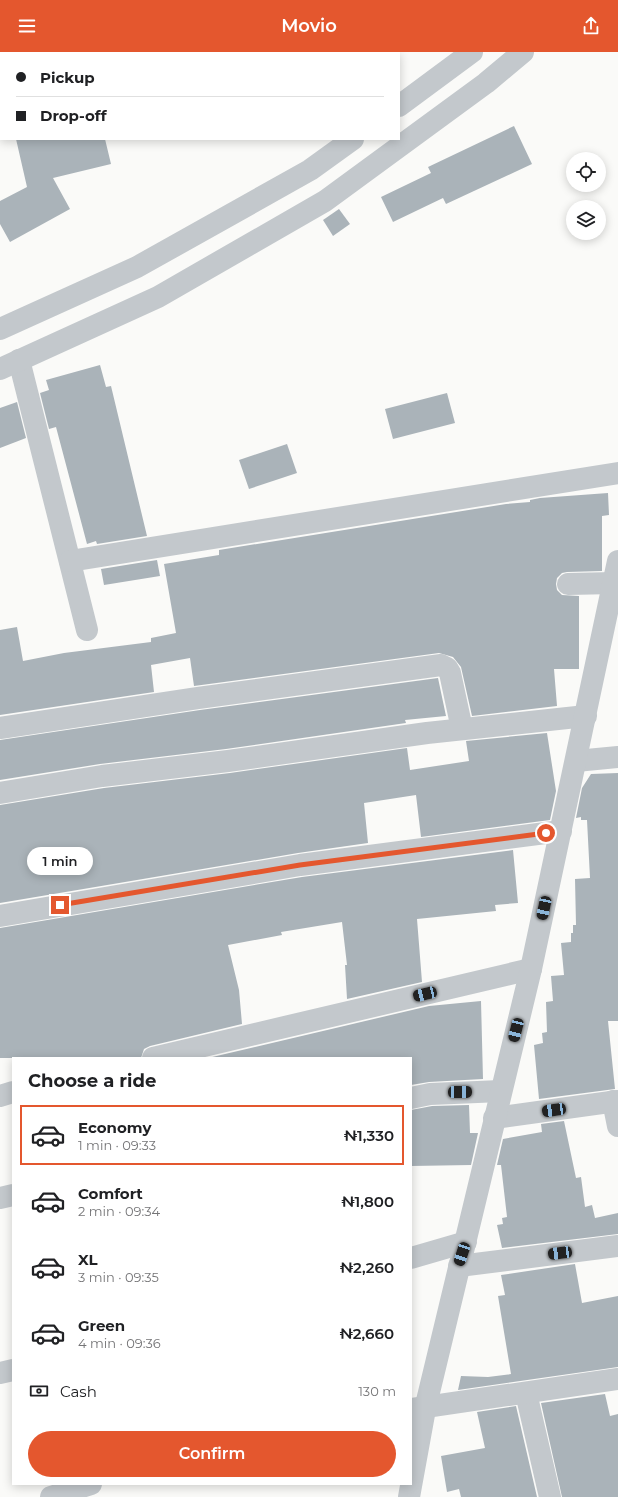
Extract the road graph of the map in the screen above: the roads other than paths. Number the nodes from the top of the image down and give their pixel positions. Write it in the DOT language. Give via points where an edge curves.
graph roads {
  1 [pos="472,52"];
  2 [pos="523,52"];
  3 [pos="400,105"];
  4 [pos="352,140"];
  5 [pos="0,329"];
  6 [pos="9,364"];
  7 [pos="618,473"];
  8 [pos="70,561"];
  9 [pos="618,561"];
  10 [pos="615,583"];
  11 [pos="568,584"];
  12 [pos="87,630"];
  13 [pos="610,638"];
  14 [pos="586,716"];
  15 [pos="0,728"];
  16 [pos="462,729"];
  17 [pos="618,757"];
  18 [pos="576,762"];
  19 [pos="0,793"];
  20 [pos="561,831"];
  21 [pos="0,916"];
  22 [pos="531,969"];
  23 [pos="158,1057"];
  24 [pos="501,1091"];
  25 [pos="12,1092"];
  26 [pos="0,1096"];
  27 [pos="412,1098"];
  28 [pos="615,1101"];
  29 [pos="494,1118"];
  30 [pos="618,1126"];
  31 [pos="12,1195"];
  32 [pos="0,1198"];
  33 [pos="466,1242"];
  34 [pos="618,1246"];
  35 [pos="412,1258"];
  36 [pos="458,1266"];
  37 [pos="12,1370"];
  38 [pos="0,1374"];
  39 [pos="618,1379"];
  40 [pos="526,1393"];
  41 [pos="418,1409"];
  42 [pos="412,1468"];
  43 [pos="88,1485"];
  44 [pos="410,1485"];
  45 [pos="52,1497"];
  46 [pos="409,1497"];
  47 [pos="550,1497"];
  1 -- 3 [label="street"];
  2 -- 6 [label="street" via="486,83 325,201 158,297"];
  4 -- 5 [label="street" via="310,170 137,268"];
  6 -- 8 [label="street"];
  7 -- 8 [label="street"];
  8 -- 12 [label="street"];
  9 -- 10 [label="street"];
  10 -- 11 [label="street"];
  10 -- 13 [label="street"];
  13 -- 14 [label="street"];
  14 -- 16 [label="street"];
  14 -- 18 [label="street"];
  15 -- 16 [label="street" via="441,665 450,673"];
  16 -- 19 [label="street" via="228,762 102,776"];
  17 -- 18 [label="street"];
  18 -- 20 [label="street"];
  20 -- 21 [label="street" via="300,865"];
  20 -- 22 [label="street"];
  22 -- 23 [label="street"];
  22 -- 24 [label="street"];
  24 -- 27 [label="street" via="430,1094"];
  24 -- 29 [label="street"];
  25 -- 26 [label="street"];
  28 -- 29 [label="street"];
  28 -- 30 [label="street"];
  29 -- 33 [label="street"];
  31 -- 32 [label="street"];
  33 -- 35 [label="street"];
  33 -- 36 [label="street"];
  34 -- 36 [label="street"];
  36 -- 41 [label="street"];
  37 -- 38 [label="street"];
  39 -- 40 [label="street"];
  40 -- 41 [label="street"];
  40 -- 47 [label="street"];
  41 -- 42 [label="street"];
  43 -- 45 [label="street"];
  44 -- 46 [label="street"];
}
